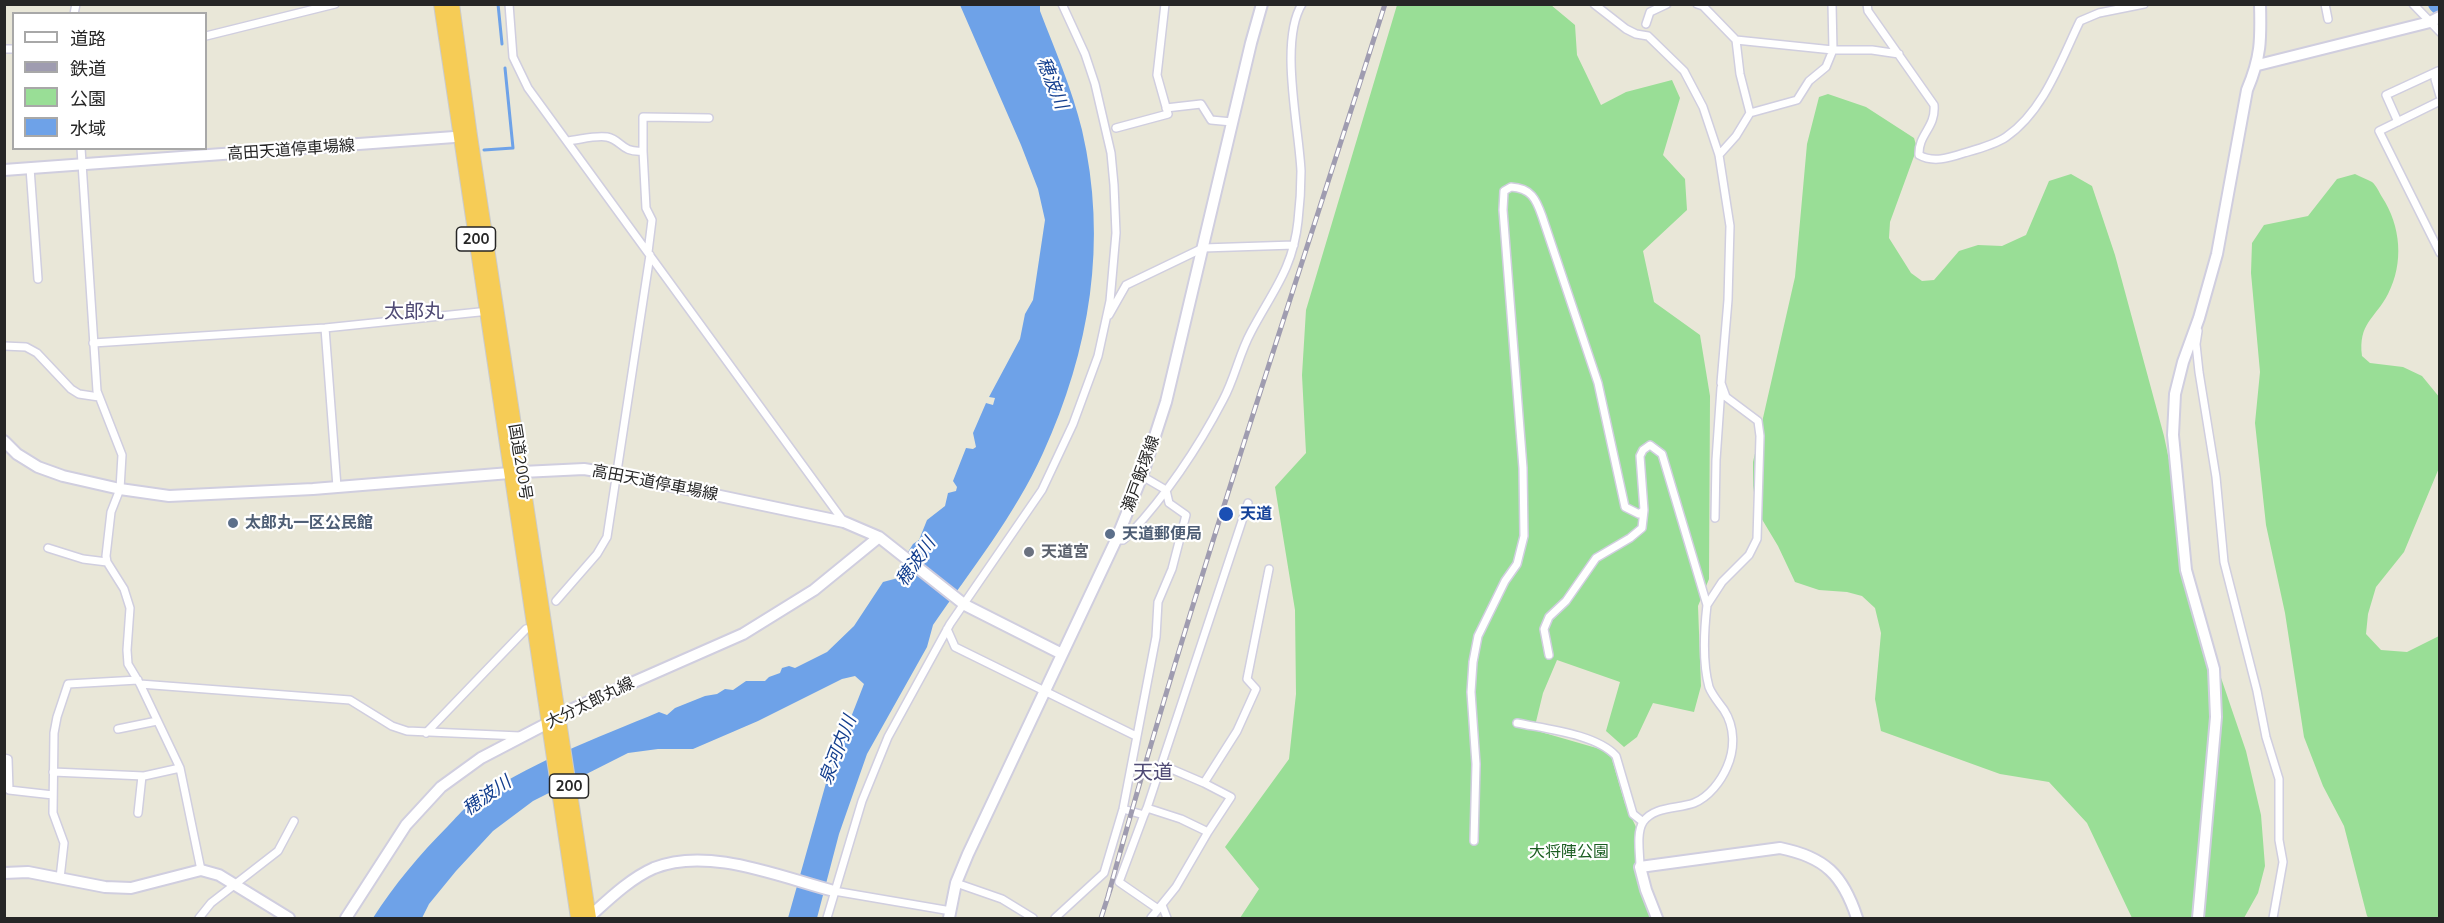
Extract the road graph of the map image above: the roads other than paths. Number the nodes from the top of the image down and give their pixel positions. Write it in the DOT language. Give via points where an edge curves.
graph roads {
  1 [pos="334,4"];
  2 [pos="441,4"];
  3 [pos="452,4"];
  4 [pos="509,4"];
  5 [pos="1062,4"];
  6 [pos="1165,4"];
  7 [pos="1257,4"];
  8 [pos="1302,4"];
  9 [pos="1594,4"];
  10 [pos="1667,4"];
  11 [pos="1697,4"];
  12 [pos="1832,4"];
  13 [pos="1867,4"];
  14 [pos="2097,4"];
  15 [pos="2144,4"];
  16 [pos="2260,4"];
  17 [pos="2325,4"];
  18 [pos="2413,4"];
  19 [pos="1262,5"];
  20 [pos="2100,13"];
  21 [pos="2328,19"];
  22 [pos="2435,20"];
  23 [pos="1646,24"];
  24 [pos="2439,32"];
  25 [pos="207,36"];
  26 [pos="1736,40"];
  27 [pos="1833,50"];
  28 [pos="1899,54"];
  29 [pos="2258,65"];
  30 [pos="2439,71"];
  31 [pos="2439,96"];
  32 [pos="2439,101"];
  33 [pos="1166,108"];
  34 [pos="1750,113"];
  35 [pos="709,118"];
  36 [pos="1232,122"];
  37 [pos="2398,122"];
  38 [pos="1116,128"];
  39 [pos="465,137"];
  40 [pos="567,141"];
  41 [pos="81,150"];
  42 [pos="643,151"];
  43 [pos="1719,155"];
  44 [pos="82,165"];
  45 [pos="30,168"];
  46 [pos="4,170"];
  47 [pos="1294,245"];
  48 [pos="1203,248"];
  49 [pos="2439,250"];
  50 [pos="649,254"];
  51 [pos="38,279"];
  52 [pos="492,311"];
  53 [pos="2199,318"];
  54 [pos="1105,323"];
  55 [pos="325,328"];
  56 [pos="93,343"];
  57 [pos="4,346"];
  58 [pos="1721,383"];
  59 [pos="99,397"];
  60 [pos="4,441"];
  61 [pos="516,473"];
  62 [pos="615,474"];
  63 [pos="1142,476"];
  64 [pos="337,487"];
  65 [pos="120,489"];
  66 [pos="1166,490"];
  67 [pos="1248,503"];
  68 [pos="1644,510"];
  69 [pos="1715,518"];
  70 [pos="844,522"];
  71 [pos="881,539"];
  72 [pos="1116,540"];
  73 [pos="48,548"];
  74 [pos="107,562"];
  75 [pos="1269,569"];
  76 [pos="556,601"];
  77 [pos="962,604"];
  78 [pos="1707,605"];
  79 [pos="526,629"];
  80 [pos="947,629"];
  81 [pos="1062,654"];
  82 [pos="1549,655"];
  83 [pos="139,682"];
  84 [pos="1045,690"];
  85 [pos="157,721"];
  86 [pos="1517,723"];
  87 [pos="555,725"];
  88 [pos="118,729"];
  89 [pos="426,734"];
  90 [pos="520,736"];
  91 [pos="1136,736"];
  92 [pos="4,758"];
  93 [pos="1161,765"];
  94 [pos="180,768"];
  95 [pos="53,772"];
  96 [pos="142,776"];
  97 [pos="1204,783"];
  98 [pos="53,795"];
  99 [pos="1148,808"];
  100 [pos="1123,809"];
  101 [pos="138,813"];
  102 [pos="1144,816"];
  103 [pos="294,821"];
  104 [pos="1643,822"];
  105 [pos="1208,832"];
  106 [pos="1474,841"];
  107 [pos="1641,867"];
  108 [pos="201,870"];
  109 [pos="4,873"];
  110 [pos="60,878"];
  111 [pos="956,883"];
  112 [pos="234,884"];
  113 [pos="834,891"];
  114 [pos="1160,907"];
  115 [pos="950,915"];
  116 [pos="199,918"];
  117 [pos="289,918"];
  118 [pos="346,918"];
  119 [pos="586,918"];
  120 [pos="827,918"];
  121 [pos="1033,918"];
  122 [pos="1055,918"];
  123 [pos="1151,918"];
  124 [pos="1167,918"];
  125 [pos="1657,918"];
  126 [pos="1857,918"];
  127 [pos="2198,918"];
  128 [pos="2273,918"];
  1 -- 25 [label="street"];
  2 -- 39 [label="highway, 国道200号 / 200"];
  3 -- 39 [label="highway, 国道200号 / 200"];
  4 -- 40 [label="street" via="513,57 528,88"];
  5 -- 54 [label="street" via="1095,84 1111,153 1116,233"];
  6 -- 33 [label="street" via="1157,75"];
  7 -- 19 [label="street"];
  8 -- 47 [label="street" via="1293,24 1292,48 1301,171"];
  9 -- 43 [label="street" via="1626,29 1648,36 1684,71 1703,107"];
  10 -- 23 [label="street" via="1650,12"];
  11 -- 26 [label="street"];
  12 -- 27 [label="street"];
  13 -- 28 [label="street"];
  14 -- 20 [label="street"];
  15 -- 20 [label="street"];
  16 -- 29 [label="main road" via="2262,45"];
  17 -- 21 [label="street"];
  18 -- 22 [label="street"];
  19 -- 36 [label="main road, 瀬戸飯塚線"];
  20 -- 28 [label="street" via="2080,21 2048,87 2007,136 1941,159 1919,155 1919,144 1935,116 1934,105"];
  22 -- 24 [label="street"];
  22 -- 29 [label="main road"];
  26 -- 27 [label="street"];
  26 -- 34 [label="street"];
  27 -- 28 [label="street"];
  27 -- 34 [label="street" via="1826,67 1809,81 1797,99"];
  29 -- 53 [label="main road" via="2247,90 2217,254"];
  30 -- 31 [label="street" via="2435,84"];
  30 -- 37 [label="street" via="2386,95"];
  32 -- 37 [label="street"];
  33 -- 36 [label="street" via="1201,104 1210,120"];
  33 -- 38 [label="street" via="1168,114"];
  34 -- 43 [label="street"];
  35 -- 42 [label="street" via="643,117"];
  36 -- 48 [label="main road, 瀬戸飯塚線"];
  37 -- 49 [label="street" via="2379,131"];
  39 -- 44 [label="main road, 高田天道停車場線"];
  39 -- 52 [label="highway, 国道200号 / 200"];
  40 -- 42 [label="street" via="606,137 625,149"];
  40 -- 50 [label="street"];
  41 -- 44 [label="street"];
  42 -- 50 [label="street" via="646,208 652,220"];
  43 -- 58 [label="street" via="1730,226"];
  44 -- 45 [label="main road, 高田天道停車場線"];
  44 -- 56 [label="street"];
  45 -- 46 [label="main road, 高田天道停車場線"];
  45 -- 51 [label="street"];
  47 -- 48 [label="street"];
  47 -- 66 [label="street" via="1283,277 1251,332 1224,399"];
  48 -- 54 [label="street" via="1126,285"];
  48 -- 63 [label="main road, 瀬戸飯塚線" via="1166,402"];
  50 -- 62 [label="street"];
  50 -- 70 [label="street"];
  52 -- 55 [label="street"];
  52 -- 61 [label="highway, 国道200号 / 200"];
  53 -- 127 [label="main road" via="2175,394 2174,435 2186,570 2214,669 2216,717"];
  53 -- 128 [label="street" via="2196,344 2224,562 2279,779 2283,862"];
  54 -- 77 [label="street" via="1098,356 1073,424 1042,490"];
  55 -- 56 [label="street"];
  55 -- 64 [label="street"];
  56 -- 59 [label="street"];
  57 -- 59 [label="street" via="26,347 37,353 71,389"];
  58 -- 69 [label="street"];
  58 -- 78 [label="street" via="1726,397 1758,421 1757,539 1749,555 1722,582"];
  59 -- 65 [label="street" via="122,455"];
  60 -- 65 [label="main road, 高田天道停車場線" via="38,466"];
  61 -- 62 [label="main road, 高田天道停車場線" via="584,469"];
  61 -- 64 [label="main road, 高田天道停車場線"];
  61 -- 87 [label="highway, 国道200号 / 200"];
  62 -- 70 [label="main road, 高田天道停車場線"];
  62 -- 76 [label="street" via="607,537"];
  63 -- 66 [label="street"];
  63 -- 72 [label="main road, 瀬戸飯塚線"];
  64 -- 65 [label="main road, 高田天道停車場線" via="169,496"];
  65 -- 74 [label="street" via="107,530"];
  66 -- 72 [label="street" via="1130,534"];
  66 -- 91 [label="street" via="1169,503 1186,515 1172,569 1158,602 1156,638"];
  67 -- 93 [label="street"];
  68 -- 78 [label="street" via="1641,456 1642,450 1650,445 1662,454"];
  68 -- 82 [label="street" via="1642,528 1596,558 1566,601 1549,617 1544,629"];
  68 -- 106 [label="street" via="1639,514 1625,507 1598,383 1536,200 1529,191 1511,187 1504,191 1503,210 1523,468 1524,536 1517,564 1478,636 1473,662"];
  70 -- 71 [label="main road, 高田天道停車場線"];
  71 -- 77 [label="main road, 高田天道停車場線"];
  71 -- 87 [label="main road, 大分太郎丸線" via="814,590 743,634"];
  72 -- 81 [label="main road, 瀬戸飯塚線"];
  73 -- 74 [label="street"];
  74 -- 83 [label="street" via="128,600 128,664"];
  75 -- 97 [label="street" via="1247,679 1256,689 1237,731"];
  77 -- 80 [label="street"];
  77 -- 81 [label="main road, 高田天道停車場線"];
  78 -- 104 [label="street" via="1708,682 1726,713 1733,735 1732,754 1726,770 1703,798 1651,814"];
  79 -- 89 [label="street"];
  80 -- 84 [label="street" via="954,647"];
  80 -- 113 [label="street" via="888,737 862,801"];
  81 -- 84 [label="main road, 瀬戸飯塚線"];
  83 -- 85 [label="street"];
  83 -- 89 [label="street" via="350,700 392,726"];
  83 -- 95 [label="street" via="68,684 57,717"];
  84 -- 91 [label="street"];
  84 -- 111 [label="main road, 瀬戸飯塚線"];
  85 -- 88 [label="street"];
  85 -- 94 [label="street"];
  86 -- 104 [label="street" via="1581,737 1610,749 1616,756 1633,814"];
  87 -- 90 [label="main road, 大分太郎丸線"];
  87 -- 119 [label="highway, 国道200号 / 200" via="571,844"];
  89 -- 90 [label="street"];
  90 -- 118 [label="main road, 大分太郎丸線" via="441,787 406,825"];
  91 -- 100 [label="street"];
  92 -- 98 [label="street" via="8,759 9,790"];
  93 -- 97 [label="street"];
  93 -- 99 [label="street"];
  94 -- 96 [label="street"];
  94 -- 108 [label="street"];
  95 -- 96 [label="street"];
  95 -- 98 [label="street"];
  96 -- 101 [label="street"];
  97 -- 105 [label="street" via="1231,797"];
  98 -- 110 [label="street" via="54,821 64,843"];
  99 -- 102 [label="street"];
  99 -- 105 [label="street"];
  100 -- 102 [label="street"];
  100 -- 122 [label="street" via="1104,873"];
  102 -- 114 [label="street" via="1119,882"];
  103 -- 112 [label="street" via="278,851"];
  104 -- 107 [label="street"];
  105 -- 114 [label="street"];
  107 -- 125 [label="main road"];
  107 -- 126 [label="main road" via="1780,848 1798,852 1819,860 1839,880"];
  108 -- 110 [label="main road" via="131,888"];
  108 -- 112 [label="main road"];
  109 -- 110 [label="main road" via="28,872"];
  111 -- 115 [label="main road, 瀬戸飯塚線"];
  111 -- 121 [label="street" via="1002,899"];
  112 -- 116 [label="street" via="210,903"];
  112 -- 117 [label="main road"];
  113 -- 115 [label="street"];
  113 -- 119 [label="main road" via="720,860 700,859 652,868"];
  113 -- 120 [label="street"];
  114 -- 123 [label="street"];
  114 -- 124 [label="street"];
}
